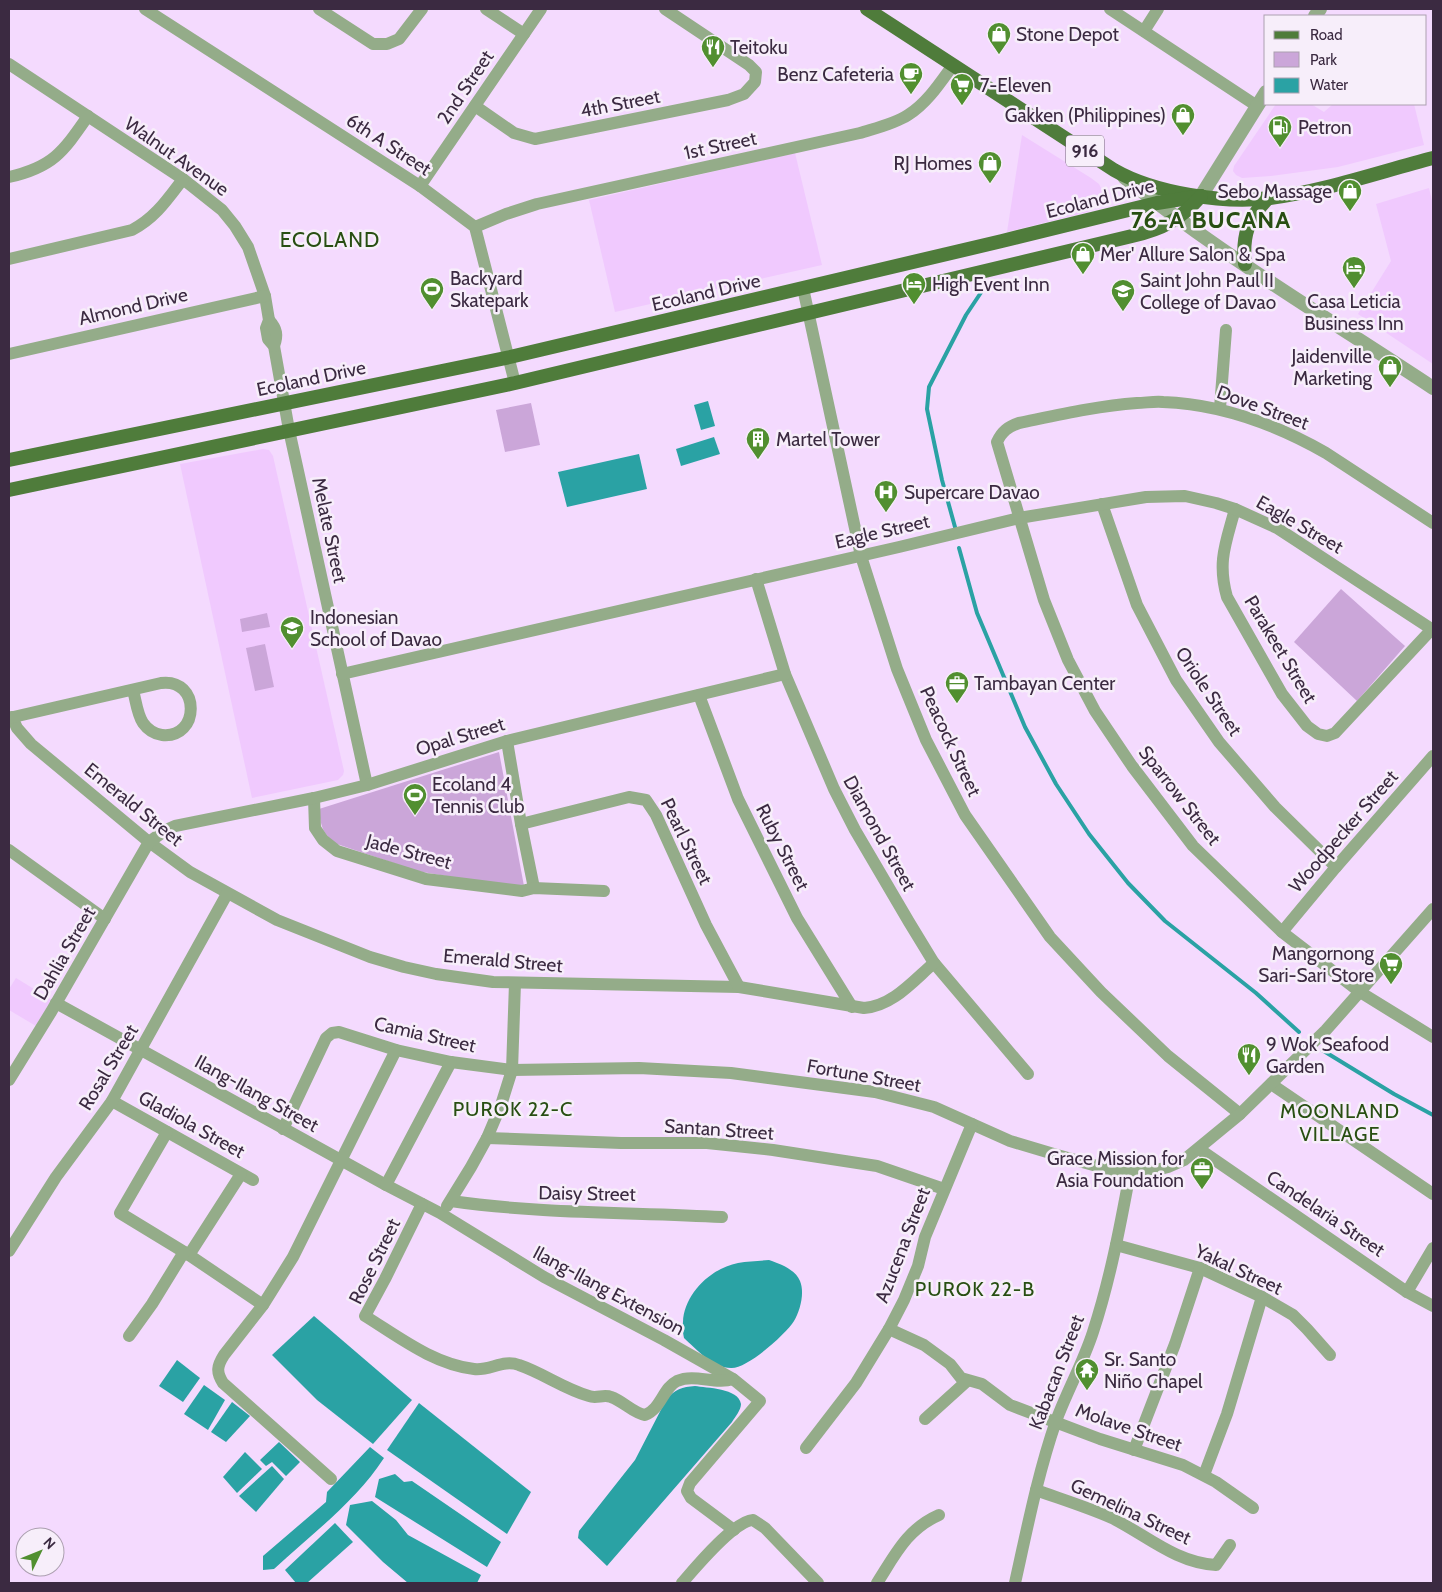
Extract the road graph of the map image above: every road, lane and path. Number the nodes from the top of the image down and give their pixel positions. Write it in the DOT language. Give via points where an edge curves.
graph roads {
  1 [pos="145,9"];
  2 [pos="319,9"];
  3 [pos="422,9"];
  4 [pos="486,9"];
  5 [pos="541,9"];
  6 [pos="665,9"];
  7 [pos="867,9"];
  8 [pos="1110,9"];
  9 [pos="1158,9"];
  10 [pos="1144,31"];
  11 [pos="524,34"];
  12 [pos="9,64"];
  13 [pos="953,65"];
  14 [pos="1264,95"];
  15 [pos="475,106"];
  16 [pos="1257,106"];
  17 [pos="88,116"];
  18 [pos="1433,158"];
  19 [pos="1121,174"];
  20 [pos="9,177"];
  21 [pos="182,179"];
  22 [pos="420,186"];
  23 [pos="1201,196"];
  24 [pos="1268,198"];
  25 [pos="1157,203"];
  26 [pos="1178,218"];
  27 [pos="475,228"];
  28 [pos="9,259"];
  29 [pos="1245,264"];
  30 [pos="803,288"];
  31 [pos="265,296"];
  32 [pos="808,314"];
  33 [pos="1226,330"];
  34 [pos="9,354"];
  35 [pos="510,357"];
  36 [pos="515,383"];
  37 [pos="1433,388"];
  38 [pos="284,403"];
  39 [pos="1220,408"];
  40 [pos="289,430"];
  41 [pos="9,460"];
  42 [pos="9,490"];
  43 [pos="1102,504"];
  44 [pos="1235,509"];
  45 [pos="1019,518"];
  46 [pos="1433,523"];
  47 [pos="861,556"];
  48 [pos="756,579"];
  49 [pos="1432,629"];
  50 [pos="342,674"];
  51 [pos="785,674"];
  52 [pos="133,690"];
  53 [pos="698,695"];
  54 [pos="11,717"];
  55 [pos="507,740"];
  56 [pos="1433,756"];
  57 [pos="367,785"];
  58 [pos="314,798"];
  59 [pos="521,824"];
  60 [pos="149,842"];
  61 [pos="9,850"];
  62 [pos="1336,867"];
  63 [pos="534,888"];
  64 [pos="604,891"];
  65 [pos="227,894"];
  66 [pos="1433,909"];
  67 [pos="105,919"];
  68 [pos="1282,932"];
  69 [pos="934,963"];
  70 [pos="515,983"];
  71 [pos="739,987"];
  72 [pos="1360,992"];
  73 [pos="56,1003"];
  74 [pos="852,1007"];
  75 [pos="1433,1037"];
  76 [pos="141,1050"];
  77 [pos="396,1050"];
  78 [pos="451,1062"];
  79 [pos="512,1070"];
  80 [pos="1028,1074"];
  81 [pos="9,1080"];
  82 [pos="1271,1084"];
  83 [pos="112,1101"];
  84 [pos="1240,1114"];
  85 [pos="972,1124"];
  86 [pos="283,1129"];
  87 [pos="168,1132"];
  88 [pos="487,1138"];
  89 [pos="1199,1149"];
  90 [pos="341,1160"];
  91 [pos="1130,1173"];
  92 [pos="386,1185"];
  93 [pos="944,1189"];
  94 [pos="1433,1194"];
  95 [pos="452,1202"];
  96 [pos="422,1204"];
  97 [pos="440,1213"];
  98 [pos="722,1218"];
  99 [pos="1116,1245"];
  100 [pos="1433,1248"];
  101 [pos="9,1251"];
  102 [pos="187,1253"];
  103 [pos="1200,1268"];
  104 [pos="1407,1292"];
  105 [pos="1262,1297"];
  106 [pos="263,1305"];
  107 [pos="1433,1306"];
  108 [pos="889,1329"];
  109 [pos="129,1336"];
  110 [pos="1330,1356"];
  111 [pos="733,1379"];
  112 [pos="967,1381"];
  113 [pos="925,1419"];
  114 [pos="1056,1421"];
  115 [pos="806,1448"];
  116 [pos="1134,1450"];
  117 [pos="1204,1475"];
  118 [pos="331,1479"];
  119 [pos="1036,1490"];
  120 [pos="1253,1508"];
  121 [pos="939,1515"];
  122 [pos="734,1530"];
  123 [pos="1230,1545"];
  124 [pos="682,1583"];
  125 [pos="818,1583"];
  126 [pos="877,1583"];
  127 [pos="1015,1583"];
  1 -- 22 [label="street, 6th A Street"];
  2 -- 3 [label="street" via="373,44 387,44 399,39"];
  4 -- 11 [label="street"];
  5 -- 11 [label="street, 2nd Street"];
  6 -- 15 [label="street, 4th Street" via="756,72 755,82 744,94 536,139 514,133"];
  7 -- 13 [label="main road, 916"];
  8 -- 10 [label="street"];
  9 -- 10 [label="street"];
  10 -- 16 [label="street"];
  11 -- 15 [label="street, 2nd Street"];
  12 -- 17 [label="street, Walnut Avenue"];
  13 -- 19 [label="main road, 916"];
  13 -- 27 [label="street, 1st Street" via="922,104 909,115 888,124 860,133 537,204"];
  14 -- 16 [label="street"];
  15 -- 22 [label="street, 2nd Street"];
  16 -- 23 [label="street"];
  17 -- 20 [label="street" via="53,159 39,168"];
  17 -- 21 [label="street, Walnut Avenue"];
  18 -- 24 [label="main road, 916" via="1313,190"];
  19 -- 23 [label="main road, 916" via="1155,187"];
  19 -- 25 [label="street"];
  21 -- 28 [label="street" via="156,214 132,230"];
  21 -- 31 [label="street, Walnut Avenue" via="222,210 235,226 248,247"];
  22 -- 27 [label="street, 6th A Street"];
  23 -- 24 [label="main road, 916"];
  23 -- 25 [label="main road, Ecoland Drive"];
  23 -- 26 [label="main road"];
  24 -- 29 [label="main road" via="1248,225 1244,244"];
  25 -- 26 [label="street"];
  25 -- 30 [label="main road, Ecoland Drive"];
  26 -- 29 [label="street"];
  26 -- 32 [label="main road" via="1138,235"];
  27 -- 35 [label="street"];
  29 -- 37 [label="street"];
  30 -- 32 [label="street, Peacock Street"];
  30 -- 35 [label="main road, Ecoland Drive"];
  31 -- 34 [label="street, Almond Drive"];
  31 -- 38 [label="street, Walnut Avenue" via="269,320 266,328 268,339 274,346"];
  32 -- 36 [label="main road"];
  32 -- 47 [label="street, Peacock Street"];
  33 -- 39 [label="street"];
  35 -- 36 [label="street"];
  35 -- 38 [label="main road, Ecoland Drive"];
  36 -- 40 [label="main road"];
  38 -- 40 [label="street, Melate Street"];
  38 -- 41 [label="main road, Ecoland Drive"];
  39 -- 45 [label="street, Dove Street" via="1162,401 1108,406 1008,427 997,442"];
  39 -- 46 [label="street, Dove Street" via="1278,428 1310,444"];
  40 -- 42 [label="main road"];
  40 -- 50 [label="street, Melate Street"];
  43 -- 44 [label="street, Eagle Street" via="1146,497 1185,496"];
  43 -- 45 [label="street, Eagle Street"];
  43 -- 62 [label="street, Oriole Street" via="1137,605 1176,680 1220,742 1257,786"];
  44 -- 49 [label="street, Eagle Street" via="1276,528"];
  44 -- 49 [label="street, Parakeet Street" via="1222,560 1222,579 1227,597 1282,694 1307,726 1318,734 1327,736 1342,727"];
  45 -- 47 [label="street, Eagle Street"];
  45 -- 68 [label="street, Sparrow Street" via="1044,600 1068,660 1095,711 1193,846"];
  47 -- 48 [label="street, Eagle Street"];
  47 -- 84 [label="street, Peacock Street" via="897,669 926,740 965,816 1050,936 1101,992 1168,1056"];
  48 -- 50 [label="street, Eagle Street"];
  48 -- 51 [label="street, Diamond Street"];
  50 -- 57 [label="street, Melate Street"];
  51 -- 53 [label="street, Opal Street"];
  51 -- 69 [label="street, Diamond Street" via="834,789"];
  52 -- 52 [label="street" via="169,682 181,687 191,703 188,722 167,736 148,730 140,717"];
  52 -- 54 [label="street"];
  53 -- 55 [label="street, Opal Street"];
  53 -- 74 [label="street, Ruby Street" via="742,808 797,918"];
  54 -- 60 [label="street, Emerald Street" via="31,744"];
  55 -- 57 [label="street, Opal Street"];
  55 -- 59 [label="street"];
  56 -- 62 [label="street, Woodpecker Street"];
  57 -- 58 [label="street, Opal Street"];
  58 -- 60 [label="street, Opal Street" via="175,826"];
  58 -- 63 [label="street, Jade Street" via="316,828 323,840 337,851 426,879 522,891"];
  59 -- 63 [label="street"];
  59 -- 71 [label="street, Pearl Street" via="629,797 646,800"];
  60 -- 65 [label="street, Emerald Street"];
  60 -- 67 [label="street, Dahlia Street"];
  61 -- 67 [label="street"];
  62 -- 68 [label="street, Woodpecker Street"];
  63 -- 64 [label="street, Jade Street"];
  65 -- 70 [label="street, Emerald Street" via="277,920 404,967 470,980"];
  65 -- 76 [label="street, Rosal Street"];
  66 -- 72 [label="street, Fortune Street"];
  67 -- 73 [label="street, Dahlia Street"];
  68 -- 72 [label="street, Sparrow Street"];
  69 -- 74 [label="street, Emerald Street" via="886,1003 876,1008"];
  69 -- 80 [label="street, Diamond Street"];
  70 -- 71 [label="street, Emerald Street"];
  70 -- 79 [label="street"];
  71 -- 74 [label="street, Emerald Street"];
  72 -- 75 [label="street, Sparrow Street"];
  72 -- 82 [label="street, Fortune Street"];
  73 -- 76 [label="street, Ilang-Ilang Street"];
  73 -- 81 [label="street, Dahlia Street"];
  76 -- 83 [label="street, Rosal Street"];
  76 -- 86 [label="street, Ilang-Ilang Street"];
  77 -- 78 [label="street, Camia Street"];
  77 -- 86 [label="street, Camia Street" via="346,1033 332,1033 326,1038"];
  77 -- 90 [label="street"];
  78 -- 79 [label="street, Camia Street"];
  78 -- 92 [label="street"];
  79 -- 85 [label="street, Fortune Street" via="639,1068 730,1073 875,1092 934,1107"];
  79 -- 88 [label="street"];
  82 -- 84 [label="street, Fortune Street"];
  82 -- 94 [label="street"];
  83 -- 87 [label="street, Gladiola Street"];
  83 -- 101 [label="street, Rosal Street" via="56,1177"];
  84 -- 89 [label="street, Fortune Street"];
  85 -- 91 [label="street, Fortune Street" via="1010,1141"];
  85 -- 93 [label="street, Azucena Street"];
  86 -- 90 [label="street, Ilang-Ilang Street"];
  87 -- 102 [label="street" via="120,1213"];
  87 -- 102 [label="street, Gladiola Street" via="247,1177"];
  88 -- 93 [label="street, Santan Street" via="707,1143 773,1150 877,1166"];
  88 -- 95 [label="street"];
  89 -- 91 [label="street, Fortune Street" via="1168,1167"];
  89 -- 104 [label="street, Candelaria Street"];
  90 -- 92 [label="street, Ilang-Ilang Street"];
  90 -- 106 [label="street" via="293,1257"];
  91 -- 99 [label="street, Kabacan Street"];
  92 -- 96 [label="street, Ilang-Ilang Street"];
  93 -- 108 [label="street, Azucena Street" via="925,1237 918,1266"];
  95 -- 97 [label="street"];
  95 -- 98 [label="street, Daisy Street" via="522,1210"];
  96 -- 97 [label="street, Ilang-Ilang Street"];
  96 -- 111 [label="street, Rose Street" via="365,1316 416,1348 434,1358 474,1369 512,1362 590,1397 612,1397 641,1415 653,1410 678,1380"];
  97 -- 111 [label="street, Ilang-Ilang Extension" via="544,1277"];
  99 -- 103 [label="street, Yakal Street"];
  99 -- 114 [label="street, Kabacan Street" via="1092,1334"];
  100 -- 104 [label="street"];
  102 -- 106 [label="street"];
  102 -- 109 [label="street"];
  103 -- 105 [label="street, Yakal Street"];
  103 -- 116 [label="street"];
  104 -- 107 [label="street, Candelaria Street"];
  105 -- 110 [label="street, Yakal Street" via="1293,1315"];
  105 -- 117 [label="street" via="1227,1414"];
  106 -- 118 [label="street" via="219,1363 219,1377"];
  108 -- 112 [label="street, Molave Street" via="924,1345"];
  108 -- 115 [label="street, Azucena Street" via="856,1384"];
  111 -- 122 [label="street, Ilang-Ilang Extension" via="760,1401 690,1483 687,1491 691,1498"];
  112 -- 113 [label="street"];
  112 -- 114 [label="street, Molave Street" via="982,1384 1010,1405"];
  114 -- 116 [label="street, Molave Street"];
  114 -- 119 [label="street, Kabacan Street"];
  116 -- 117 [label="street, Molave Street"];
  117 -- 120 [label="street, Molave Street"];
  119 -- 123 [label="street, Gemelina Street" via="1113,1519 1186,1558 1216,1564"];
  119 -- 127 [label="street, Kabacan Street"];
  121 -- 126 [label="street" via="925,1521 907,1538"];
  122 -- 124 [label="street"];
  122 -- 125 [label="street" via="753,1520 765,1528"];
}
